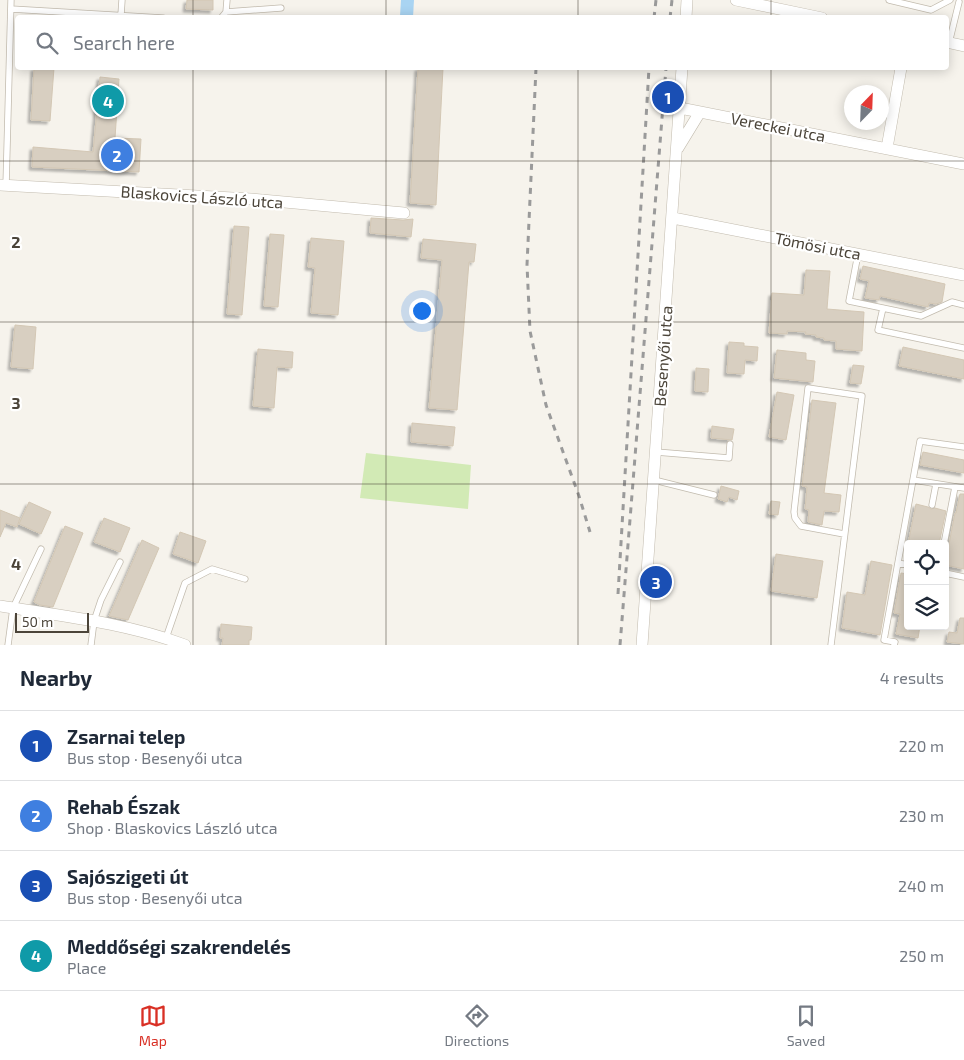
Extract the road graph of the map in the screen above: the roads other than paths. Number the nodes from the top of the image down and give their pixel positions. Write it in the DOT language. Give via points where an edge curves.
graph roads {
  1 [pos="11,0"];
  2 [pos="122,0"];
  3 [pos="227,0"];
  4 [pos="687,0"];
  5 [pos="736,0"];
  6 [pos="889,0"];
  7 [pos="951,0"];
  8 [pos="962,2"];
  9 [pos="281,8"];
  10 [pos="11,9"];
  11 [pos="226,12"];
  12 [pos="121,15"];
  13 [pos="224,15"];
  14 [pos="686,15"];
  15 [pos="808,15"];
  16 [pos="949,40"];
  17 [pos="949,43"];
  18 [pos="964,46"];
  19 [pos="682,70"];
  20 [pos="901,70"];
  21 [pos="680,108"];
  22 [pos="700,112"];
  23 [pos="887,148"];
  24 [pos="677,150"];
  25 [pos="964,164"];
  26 [pos="3,185"];
  27 [pos="404,213"];
  28 [pos="673,218"];
  29 [pos="858,254"];
  30 [pos="963,272"];
  31 [pos="964,305"];
  32 [pos="883,308"];
  33 [pos="964,348"];
  34 [pos="730,444"];
  35 [pos="964,448"];
  36 [pos="656,452"];
  37 [pos="654,480"];
  38 [pos="913,480"];
  39 [pos="936,484"];
  40 [pos="955,487"];
  41 [pos="964,488"];
  42 [pos="714,495"];
  43 [pos="932,505"];
  44 [pos="844,534"];
  45 [pos="945,540"];
  46 [pos="41,549"];
  47 [pos="120,562"];
  48 [pos="898,563"];
  49 [pos="904,564"];
  50 [pos="949,574"];
  51 [pos="964,577"];
  52 [pos="245,578"];
  53 [pos="0,606"];
  54 [pos="13,608"];
  55 [pos="94,621"];
  56 [pos="166,638"];
  57 [pos="8,645"];
  58 [pos="91,645"];
  59 [pos="185,645"];
  60 [pos="642,645"];
  61 [pos="831,645"];
  62 [pos="894,645"];
  1 -- 10 [label="lane"];
  2 -- 12 [label="lane"];
  3 -- 11 [label="lane"];
  4 -- 14 [label="street"];
  5 -- 15 [label="street"];
  6 -- 7 [label="lane" via="931,10"];
  7 -- 8 [label="lane"];
  8 -- 16 [label="lane"];
  9 -- 11 [label="lane"];
  10 -- 12 [label="lane"];
  10 -- 26 [label="lane"];
  11 -- 13 [label="lane"];
  17 -- 18 [label="street"];
  19 -- 21 [label="street, Besenyői utca"];
  20 -- 23 [label="street"];
  21 -- 22 [label="street, Vereckei utca"];
  21 -- 24 [label="street, Besenyői utca"];
  22 -- 23 [label="street, Vereckei utca"];
  22 -- 24 [label="street"];
  23 -- 25 [label="street, Vereckei utca"];
  24 -- 28 [label="street, Besenyői utca"];
  26 -- 27 [label="street, Blaskovics László utca" via="251,199"];
  28 -- 29 [label="street, Tömösi utca"];
  28 -- 36 [label="street, Besenyői utca"];
  29 -- 30 [label="street, Tömösi utca"];
  29 -- 32 [label="lane" via="849,301"];
  31 -- 32 [label="lane" via="952,302 921,316"];
  32 -- 33 [label="lane" via="878,330"];
  34 -- 36 [label="lane" via="729,458"];
  35 -- 38 [label="lane" via="920,441"];
  36 -- 37 [label="street, Besenyői utca"];
  37 -- 42 [label="lane"];
  37 -- 60 [label="street, Besenyői utca"];
  38 -- 39 [label="lane"];
  38 -- 48 [label="lane"];
  39 -- 40 [label="lane"];
  39 -- 43 [label="lane"];
  40 -- 41 [label="lane"];
  40 -- 45 [label="lane"];
  44 -- 44 [label="lane" via="862,396 808,388 795,518 807,528"];
  44 -- 61 [label="lane"];
  46 -- 54 [label="lane"];
  47 -- 55 [label="lane"];
  48 -- 49 [label="lane"];
  48 -- 62 [label="lane" via="884,640 894,642"];
  50 -- 51 [label="lane"];
  52 -- 56 [label="lane" via="212,570 185,582"];
  53 -- 54 [label="street"];
  54 -- 55 [label="street"];
  54 -- 57 [label="lane"];
  55 -- 56 [label="street"];
  55 -- 58 [label="lane"];
  56 -- 59 [label="street"];
}
